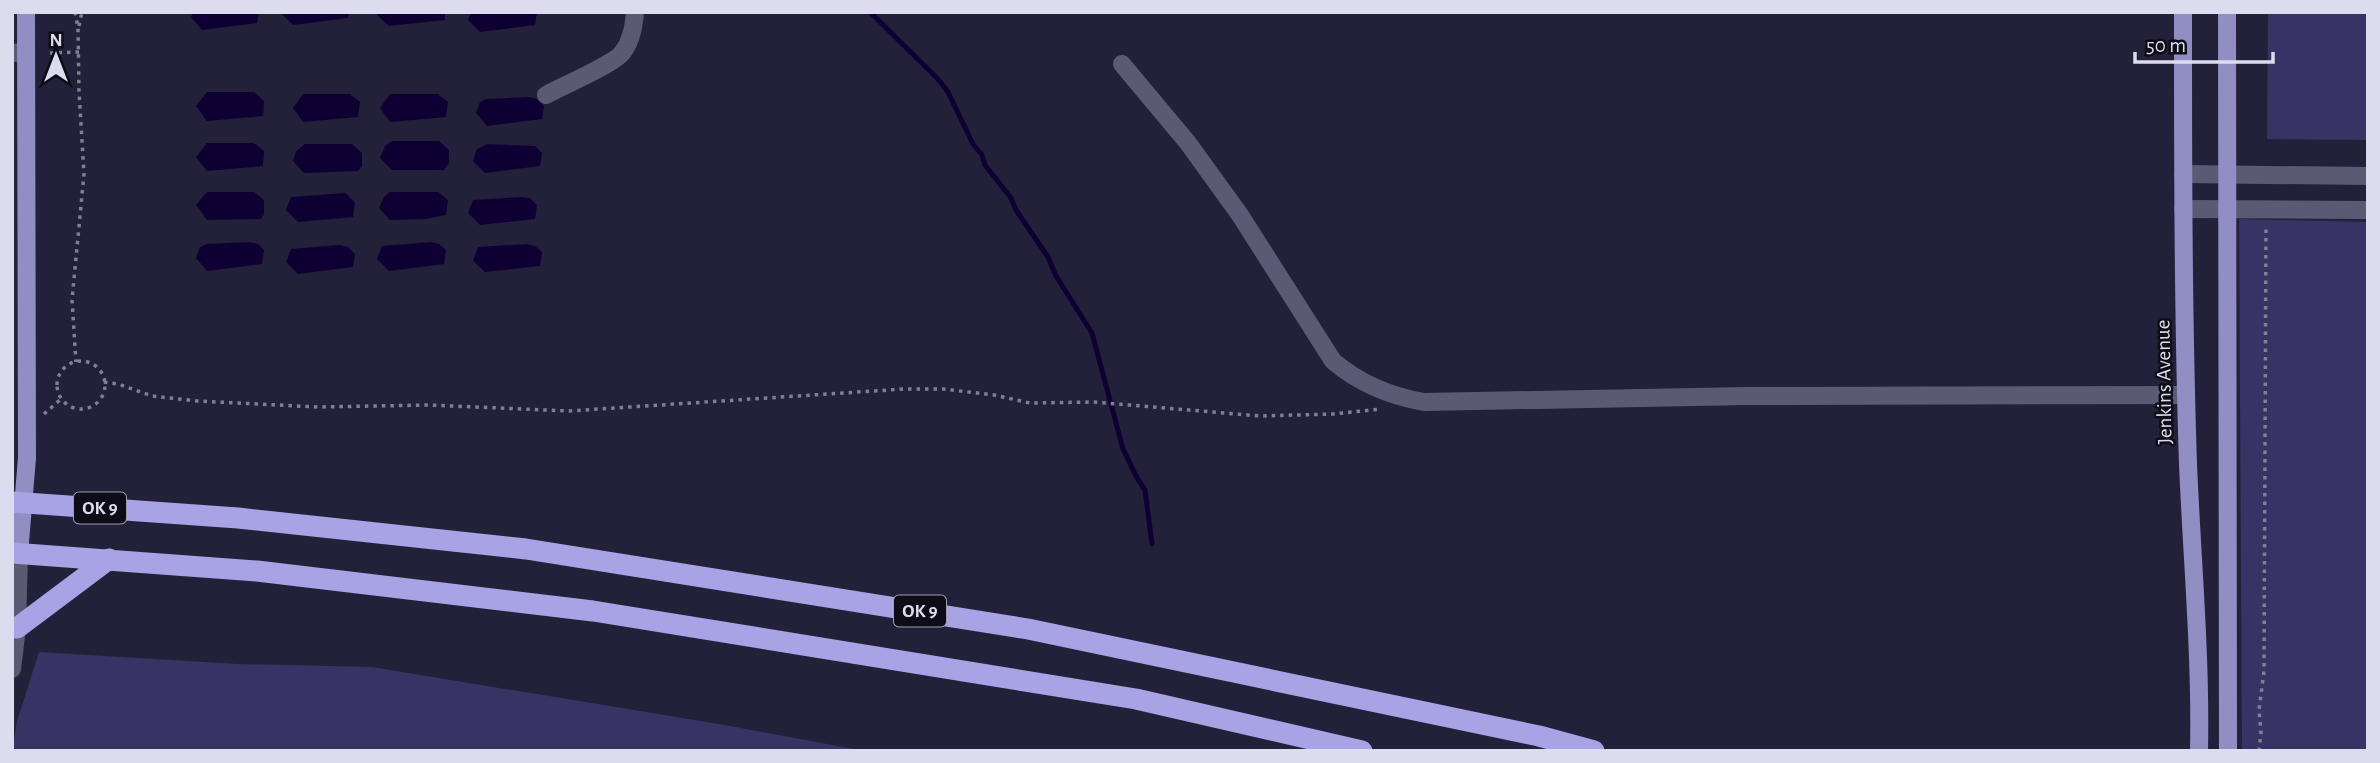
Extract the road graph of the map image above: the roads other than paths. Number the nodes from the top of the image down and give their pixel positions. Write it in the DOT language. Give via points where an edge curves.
graph roads {
  1 [pos="26,12"];
  2 [pos="635,12"];
  3 [pos="2183,12"];
  4 [pos="2227,12"];
  5 [pos="19,52"];
  6 [pos="1122,64"];
  7 [pos="546,95"];
  8 [pos="2183,174"];
  9 [pos="2227,175"];
  10 [pos="2368,176"];
  11 [pos="2183,209"];
  12 [pos="2227,209"];
  13 [pos="2368,210"];
  14 [pos="2186,395"];
  15 [pos="18,502"];
  16 [pos="16,554"];
  17 [pos="109,559"];
  18 [pos="17,628"];
  19 [pos="12,669"];
  20 [pos="1362,751"];
  21 [pos="1594,751"];
  22 [pos="2200,751"];
  23 [pos="2228,751"];
  1 -- 5 [label="main road"];
  2 -- 7 [label="street" via="622,55"];
  3 -- 8 [label="main road, Jenkins Avenue"];
  4 -- 9 [label="main road"];
  5 -- 15 [label="main road" via="27,458"];
  6 -- 14 [label="street" via="1225,194 1333,361 1368,386 1391,394 1424,402"];
  8 -- 9 [label="street"];
  8 -- 11 [label="main road, Jenkins Avenue"];
  9 -- 10 [label="street"];
  9 -- 12 [label="main road"];
  11 -- 12 [label="street"];
  11 -- 14 [label="main road, Jenkins Avenue"];
  12 -- 13 [label="street"];
  12 -- 23 [label="main road"];
  14 -- 22 [label="main road, Jenkins Avenue"];
  15 -- 16 [label="main road"];
  15 -- 21 [label="highway, OK 9" via="238,517 526,548 1028,629"];
  16 -- 17 [label="highway"];
  16 -- 18 [label="street"];
  17 -- 18 [label="highway"];
  17 -- 20 [label="highway" via="331,579 593,611 1136,699"];
  18 -- 19 [label="street"];
}
